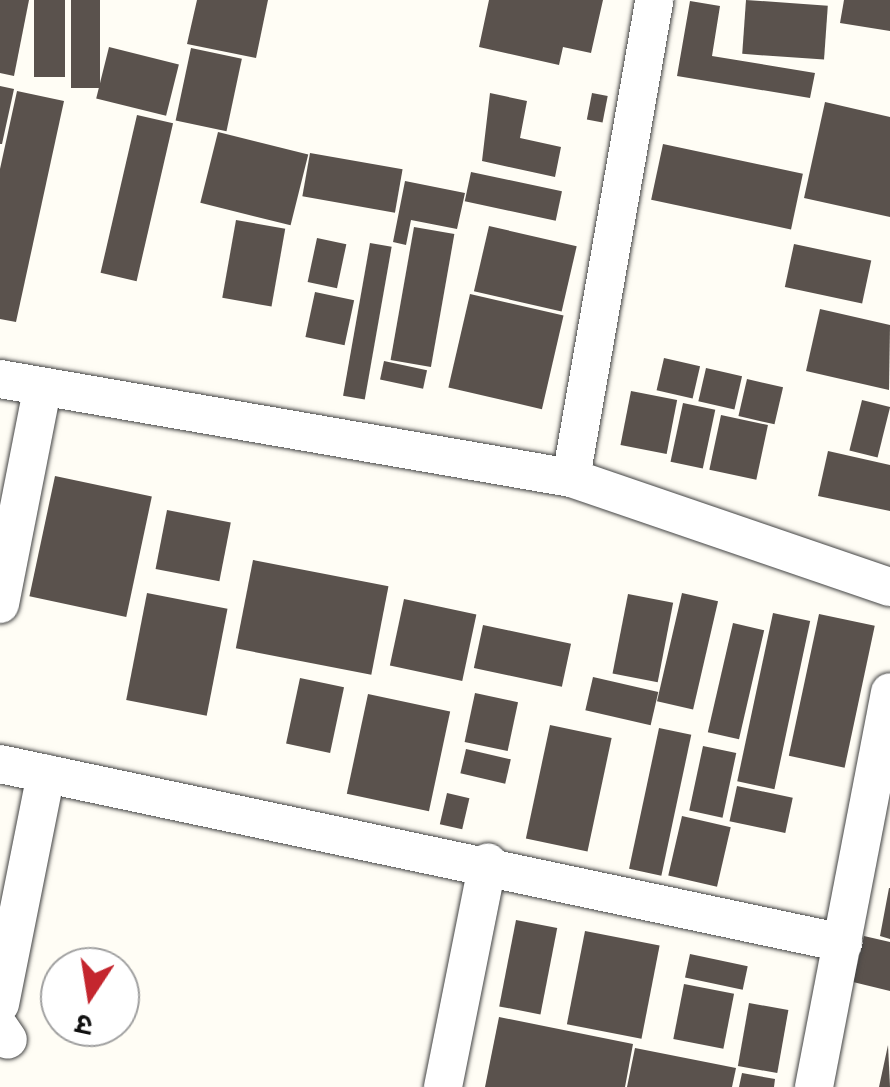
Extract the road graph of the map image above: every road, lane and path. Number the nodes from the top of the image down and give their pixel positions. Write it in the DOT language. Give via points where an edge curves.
graph roads {
  1 [pos="654,0"];
  2 [pos="0,380"];
  3 [pos="42,389"];
  4 [pos="571,478"];
  5 [pos="890,587"];
  6 [pos="0,604"];
  7 [pos="890,692"];
  8 [pos="0,764"];
  9 [pos="46,774"];
  10 [pos="488,862"];
  11 [pos="843,943"];
  12 [pos="3,1024"];
  13 [pos="443,1087"];
  14 [pos="814,1087"];
  1 -- 4 [label="street"];
  2 -- 3 [label="street"];
  3 -- 4 [label="street"];
  3 -- 6 [label="street"];
  4 -- 5 [label="street"];
  7 -- 11 [label="street"];
  8 -- 9 [label="street"];
  9 -- 10 [label="street"];
  9 -- 12 [label="street"];
  10 -- 11 [label="street"];
  10 -- 13 [label="street"];
  11 -- 14 [label="street"];
}
